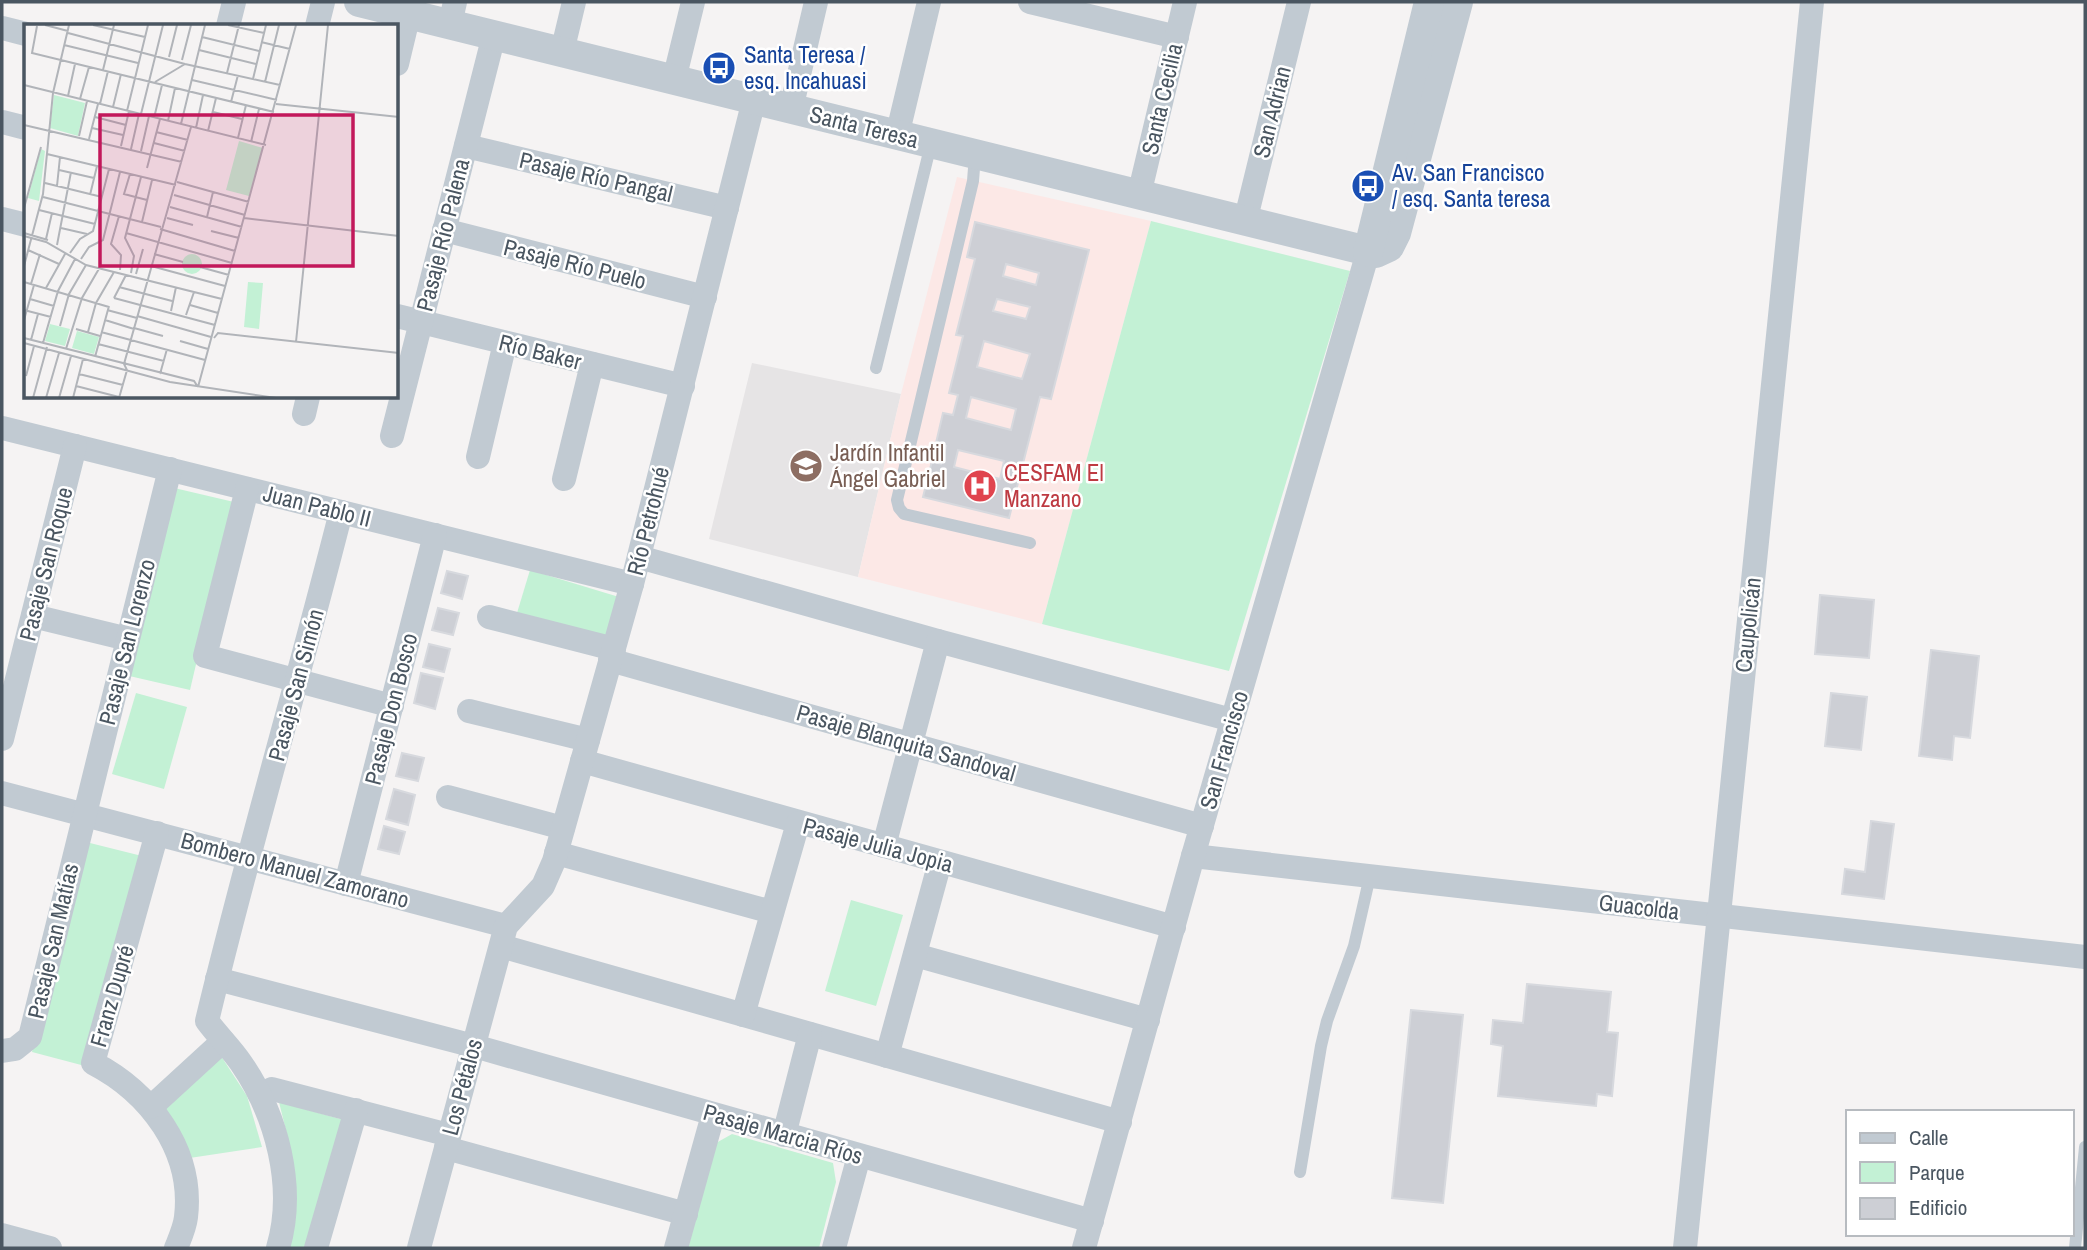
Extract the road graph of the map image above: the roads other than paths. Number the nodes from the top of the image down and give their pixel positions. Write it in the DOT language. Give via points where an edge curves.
graph roads {
  1 [pos="234,2"];
  2 [pos="323,2"];
  3 [pos="359,2"];
  4 [pos="574,2"];
  5 [pos="693,2"];
  6 [pos="816,2"];
  7 [pos="929,2"];
  8 [pos="1030,2"];
  9 [pos="1185,2"];
  10 [pos="1299,2"];
  11 [pos="1429,2"];
  12 [pos="1458,2"];
  13 [pos="1812,2"];
  14 [pos="453,13"];
  15 [pos="409,14"];
  16 [pos="228,24"];
  17 [pos="318,24"];
  18 [pos="2,28"];
  19 [pos="24,34"];
  20 [pos="494,35"];
  21 [pos="1177,37"];
  22 [pos="562,52"];
  23 [pos="399,56"];
  24 [pos="674,80"];
  25 [pos="754,100"];
  26 [pos="791,109"];
  27 [pos="2,122"];
  28 [pos="24,128"];
  29 [pos="897,135"];
  30 [pos="931,144"];
  31 [pos="466,146"];
  32 [pos="975,155"];
  33 [pos="1139,195"];
  34 [pos="727,208"];
  35 [pos="2,219"];
  36 [pos="1245,222"];
  37 [pos="24,224"];
  38 [pos="444,230"];
  39 [pos="1368,252"];
  40 [pos="705,297"];
  41 [pos="399,316"];
  42 [pos="421,322"];
  43 [pos="505,343"];
  44 [pos="592,365"];
  45 [pos="876,368"];
  46 [pos="683,386"];
  47 [pos="2,428"];
  48 [pos="392,436"];
  49 [pos="75,446"];
  50 [pos="478,457"];
  51 [pos="170,469"];
  52 [pos="564,479"];
  53 [pos="247,489"];
  54 [pos="341,512"];
  55 [pos="435,535"];
  56 [pos="1031,543"];
  57 [pos="639,557"];
  58 [pos="632,584"];
  59 [pos="33,616"];
  60 [pos="489,617"];
  61 [pos="128,639"];
  62 [pos="938,641"];
  63 [pos="612,654"];
  64 [pos="9,680"];
  65 [pos="298,681"];
  66 [pos="392,706"];
  67 [pos="469,711"];
  68 [pos="1233,720"];
  69 [pos="2,739"];
  70 [pos="911,744"];
  71 [pos="585,751"];
  72 [pos="2,793"];
  73 [pos="448,797"];
  74 [pos="83,814"];
  75 [pos="798,823"];
  76 [pos="1202,826"];
  77 [pos="563,828"];
  78 [pos="157,834"];
  79 [pos="884,846"];
  80 [pos="556,853"];
  81 [pos="1194,856"];
  82 [pos="248,858"];
  83 [pos="940,862"];
  84 [pos="1370,876"];
  85 [pos="346,884"];
  86 [pos="772,912"];
  87 [pos="1718,916"];
  88 [pos="1174,927"];
  89 [pos="503,936"];
  90 [pos="915,955"];
  91 [pos="2085,957"];
  92 [pos="217,979"];
  93 [pos="743,1016"];
  94 [pos="1148,1020"];
  95 [pos="810,1034"];
  96 [pos="223,1041"];
  97 [pos="474,1046"];
  98 [pos="2,1051"];
  99 [pos="887,1056"];
  100 [pos="260,1095"];
  101 [pos="151,1107"];
  102 [pos="356,1110"];
  103 [pos="713,1115"];
  104 [pos="1120,1122"];
  105 [pos="784,1135"];
  106 [pos="448,1142"];
  107 [pos="2085,1147"];
  108 [pos="859,1156"];
  109 [pos="1300,1172"];
  110 [pos="686,1214"];
  111 [pos="1092,1221"];
  112 [pos="16,1243"];
  113 [pos="425,1247"];
  114 [pos="50,1248"];
  115 [pos="176,1248"];
  116 [pos="278,1248"];
  117 [pos="316,1248"];
  118 [pos="676,1248"];
  119 [pos="834,1248"];
  120 [pos="1084,1248"];
  121 [pos="1685,1248"];
  122 [pos="2075,1248"];
  1 -- 16 [label="street"];
  2 -- 17 [label="street"];
  3 -- 15 [label="street, Santa Teresa"];
  4 -- 22 [label="street"];
  5 -- 24 [label="street"];
  6 -- 26 [label="street"];
  7 -- 29 [label="street"];
  8 -- 21 [label="street"];
  9 -- 21 [label="street, Santa Cecilia"];
  10 -- 36 [label="street, San Adrian"];
  11 -- 39 [label="street"];
  12 -- 39 [label="street" via="1396,233 1389,247"];
  13 -- 87 [label="street, Caupolicán"];
  14 -- 15 [label="street, Santa Teresa"];
  14 -- 20 [label="street, Santa Teresa"];
  15 -- 23 [label="street"];
  18 -- 19 [label="street"];
  20 -- 22 [label="street, Santa Teresa"];
  20 -- 31 [label="street, Pasaje Río Palena"];
  21 -- 33 [label="street, Santa Cecilia"];
  22 -- 24 [label="street, Santa Teresa"];
  24 -- 25 [label="street, Santa Teresa"];
  25 -- 26 [label="street, Santa Teresa"];
  25 -- 34 [label="street, Río Petrohué"];
  26 -- 29 [label="street, Santa Teresa"];
  27 -- 28 [label="street"];
  29 -- 30 [label="street, Santa Teresa"];
  30 -- 32 [label="street, Santa Teresa"];
  30 -- 45 [label="lane"];
  31 -- 34 [label="street, Pasaje Río Pangal"];
  31 -- 38 [label="street, Pasaje Río Palena"];
  32 -- 33 [label="street, Santa Teresa"];
  32 -- 56 [label="lane" via="970,194 897,500 904,514"];
  33 -- 36 [label="street, Santa Teresa"];
  34 -- 40 [label="street, Río Petrohué"];
  35 -- 37 [label="street"];
  36 -- 39 [label="street, Santa Teresa"];
  38 -- 40 [label="street, Pasaje Río Puelo"];
  38 -- 42 [label="street, Pasaje Río Palena"];
  39 -- 68 [label="street, San Francisco"];
  40 -- 46 [label="street, Río Petrohué"];
  41 -- 42 [label="street, Río Baker"];
  42 -- 43 [label="street, Río Baker"];
  42 -- 48 [label="street, Pasaje Río Palena"];
  43 -- 44 [label="street, Río Baker"];
  43 -- 50 [label="street"];
  44 -- 46 [label="street, Río Baker"];
  44 -- 52 [label="street"];
  46 -- 57 [label="street, Río Petrohué"];
  47 -- 49 [label="street, Juan Pablo II"];
  49 -- 51 [label="street, Juan Pablo II"];
  49 -- 59 [label="street, Pasaje San Roque"];
  51 -- 53 [label="street, Juan Pablo II"];
  51 -- 61 [label="street, Pasaje San Lorenzo"];
  53 -- 54 [label="street, Juan Pablo II"];
  53 -- 65 [label="street" via="205,656"];
  54 -- 55 [label="street, Juan Pablo II"];
  54 -- 65 [label="street, Pasaje San Simón"];
  55 -- 58 [label="street, Juan Pablo II"];
  55 -- 66 [label="street, Pasaje Don Bosco"];
  57 -- 58 [label="street, Río Petrohué"];
  57 -- 62 [label="street"];
  58 -- 63 [label="street, Río Petrohué"];
  59 -- 61 [label="street"];
  59 -- 64 [label="street, Pasaje San Roque"];
  60 -- 63 [label="street, Pasaje Blanquita Sandoval"];
  61 -- 74 [label="street, Pasaje San Lorenzo"];
  62 -- 68 [label="street"];
  62 -- 70 [label="street"];
  63 -- 70 [label="street, Pasaje Blanquita Sandoval"];
  63 -- 71 [label="street, Río Petrohué"];
  64 -- 69 [label="street, Pasaje San Roque"];
  65 -- 66 [label="street"];
  65 -- 82 [label="street, Pasaje San Simón"];
  66 -- 85 [label="street, Pasaje Don Bosco"];
  67 -- 71 [label="street, Pasaje Julia Jopia"];
  68 -- 76 [label="street, San Francisco"];
  70 -- 76 [label="street, Pasaje Blanquita Sandoval"];
  70 -- 79 [label="street"];
  71 -- 75 [label="street, Pasaje Julia Jopia"];
  71 -- 77 [label="street, Río Petrohué"];
  72 -- 74 [label="street, Bombero Manuel Zamorano"];
  73 -- 77 [label="street"];
  74 -- 78 [label="street, Bombero Manuel Zamorano"];
  74 -- 98 [label="street, Pasaje San Matías" via="30,1037 15,1049"];
  75 -- 79 [label="street, Pasaje Julia Jopia"];
  75 -- 86 [label="street"];
  76 -- 81 [label="street, San Francisco"];
  77 -- 80 [label="street, Río Petrohué"];
  78 -- 82 [label="street, Bombero Manuel Zamorano"];
  78 -- 101 [label="street, Franz Dupré" via="93,1063 125,1082"];
  79 -- 83 [label="street, Pasaje Julia Jopia"];
  80 -- 86 [label="street"];
  80 -- 89 [label="street, Río Petrohué" via="543,886"];
  81 -- 84 [label="street, Guacolda"];
  81 -- 88 [label="street, San Francisco"];
  82 -- 85 [label="street, Bombero Manuel Zamorano"];
  82 -- 92 [label="street, Pasaje San Simón"];
  83 -- 88 [label="street, Pasaje Julia Jopia"];
  83 -- 90 [label="street"];
  84 -- 87 [label="street, Guacolda"];
  84 -- 109 [label="lane" via="1354,946 1321,1046"];
  85 -- 89 [label="street, Bombero Manuel Zamorano"];
  86 -- 93 [label="street"];
  87 -- 91 [label="street, Guacolda"];
  87 -- 121 [label="street, Caupolicán"];
  88 -- 94 [label="street, San Francisco"];
  89 -- 93 [label="street, Bombero Manuel Zamorano"];
  89 -- 97 [label="street, Los Pétalos"];
  90 -- 94 [label="street"];
  90 -- 99 [label="street"];
  92 -- 96 [label="street, Pasaje San Simón" via="207,1021"];
  92 -- 97 [label="street, Pasaje Marcia Ríos"];
  93 -- 95 [label="street, Bombero Manuel Zamorano"];
  94 -- 104 [label="street, San Francisco"];
  95 -- 99 [label="street, Bombero Manuel Zamorano"];
  95 -- 105 [label="street"];
  96 -- 100 [label="street"];
  96 -- 101 [label="street"];
  97 -- 103 [label="street, Pasaje Marcia Ríos"];
  97 -- 106 [label="street, Los Pétalos"];
  99 -- 104 [label="street, Bombero Manuel Zamorano"];
  100 -- 102 [label="street" via="272,1089"];
  100 -- 116 [label="street" via="283,1166 285,1200"];
  101 -- 115 [label="street, Franz Dupré" via="174,1144 185,1186 186,1219"];
  102 -- 106 [label="street"];
  102 -- 117 [label="street"];
  103 -- 105 [label="street, Pasaje Marcia Ríos"];
  103 -- 110 [label="street"];
  104 -- 111 [label="street, San Francisco"];
  105 -- 108 [label="street, Pasaje Marcia Ríos"];
  106 -- 110 [label="street"];
  106 -- 113 [label="street, Los Pétalos"];
  107 -- 122 [label="lane"];
  108 -- 111 [label="street, Pasaje Marcia Ríos"];
  108 -- 119 [label="street"];
  110 -- 118 [label="street"];
  111 -- 120 [label="street, San Francisco"];
  112 -- 114 [label="street"];
}
